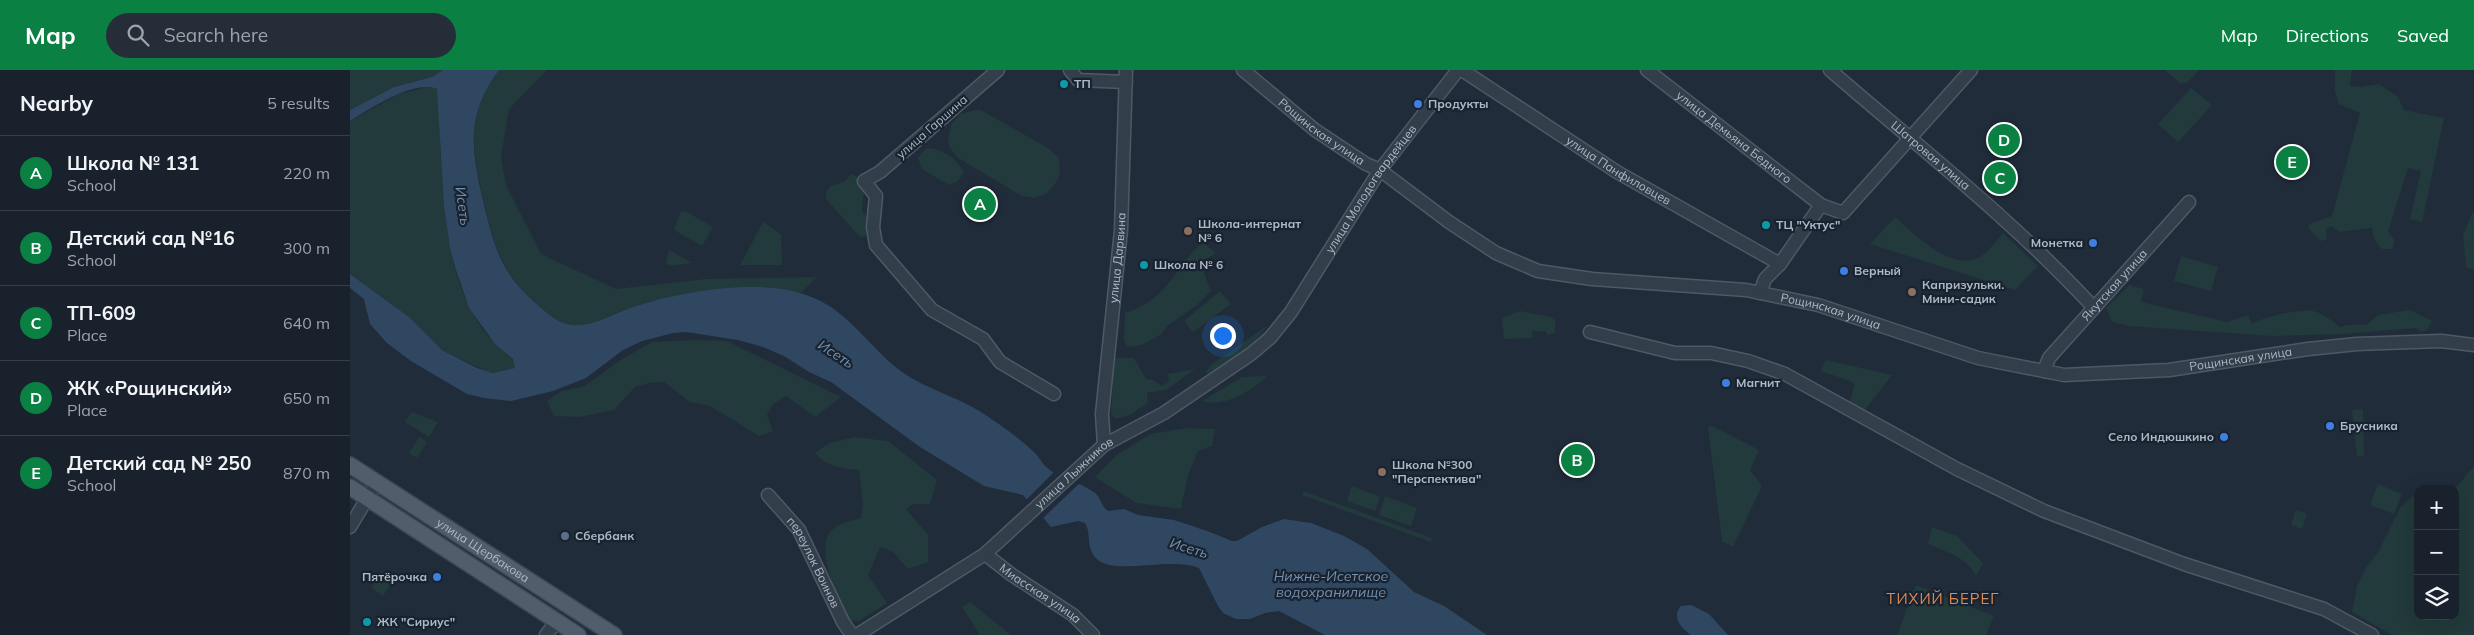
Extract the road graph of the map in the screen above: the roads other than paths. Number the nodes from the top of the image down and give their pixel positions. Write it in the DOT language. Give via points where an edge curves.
graph roads {
  1 [pos="998,70"];
  2 [pos="1070,70"];
  3 [pos="1243,70"];
  4 [pos="1458,70"];
  5 [pos="1462,70"];
  6 [pos="1647,70"];
  7 [pos="1830,70"];
  8 [pos="1971,70"];
  9 [pos="1126,76"];
  10 [pos="1910,139"];
  11 [pos="1380,170"];
  12 [pos="2189,202"];
  13 [pos="1821,205"];
  14 [pos="1780,264"];
  15 [pos="1760,293"];
  16 [pos="2094,308"];
  17 [pos="1291,312"];
  18 [pos="1590,332"];
  19 [pos="2474,345"];
  20 [pos="2044,371"];
  21 [pos="1054,394"];
  22 [pos="1104,445"];
  23 [pos="350,465"];
  24 [pos="377,482"];
  25 [pos="350,487"];
  26 [pos="768,495"];
  27 [pos="368,498"];
  28 [pos="350,527"];
  29 [pos="985,554"];
  30 [pos="557,621"];
  31 [pos="546,635"];
  32 [pos="578,635"];
  33 [pos="614,635"];
  34 [pos="852,635"];
  35 [pos="857,635"];
  36 [pos="1093,635"];
  37 [pos="2372,635"];
  1 -- 21 [label="street, улица Гаршина" via="880,172 864,181 876,196 873,227 876,245 932,310 983,339 1000,362"];
  2 -- 9 [label="street" via="1078,80"];
  3 -- 11 [label="street, Рощинская улица" via="1315,130"];
  4 -- 11 [label="street, улица Молодогвардейцев"];
  5 -- 14 [label="street, улица Панфиловцев" via="1617,172"];
  6 -- 13 [label="street, улица Демьяна Бедного"];
  7 -- 10 [label="street, Шатровая улица"];
  8 -- 10 [label="street"];
  9 -- 22 [label="street, улица Дарвина" via="1121,230 1102,414"];
  10 -- 13 [label="street" via="1843,212"];
  10 -- 16 [label="street, Шатровая улица" via="2059,271"];
  11 -- 15 [label="street, Рощинская улица" via="1496,253 1538,271 1560,276"];
  11 -- 17 [label="street, улица Молодогвардейцев"];
  12 -- 16 [label="street, Якутская улица"];
  13 -- 14 [label="street"];
  14 -- 15 [label="street" via="1765,278"];
  15 -- 20 [label="street, Рощинская улица" via="1818,305 1978,358"];
  16 -- 20 [label="street, Якутская улица" via="2049,358"];
  17 -- 22 [label="street, улица Лыжников" via="1270,338 1251,354 1164,413"];
  18 -- 37 [label="street" via="1675,352 1711,353 1739,359 1785,374 1958,470 2044,511 2184,564 2324,609"];
  19 -- 20 [label="street, Рощинская улица" via="2368,343 2134,373 2064,375"];
  22 -- 29 [label="street, улица Лыжников"];
  23 -- 24 [label="main road, улица Щербакова"];
  24 -- 27 [label="street"];
  24 -- 33 [label="main road, улица Щербакова"];
  25 -- 27 [label="main road, улица Щербакова"];
  26 -- 34 [label="street, переулок Воинов" via="799,530"];
  27 -- 28 [label="street"];
  27 -- 30 [label="main road, улица Щербакова"];
  29 -- 35 [label="street, улица Лыжников"];
  29 -- 36 [label="street, Миасская улица" via="1012,576 1073,615"];
  30 -- 31 [label="street"];
  30 -- 32 [label="main road, улица Щербакова"];
}
